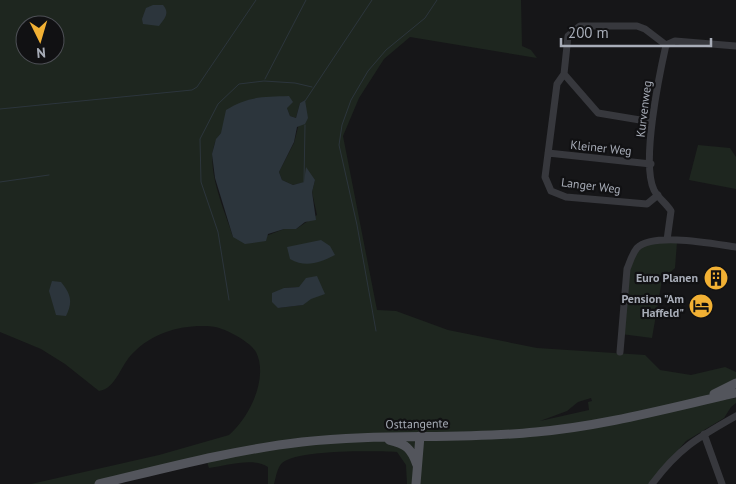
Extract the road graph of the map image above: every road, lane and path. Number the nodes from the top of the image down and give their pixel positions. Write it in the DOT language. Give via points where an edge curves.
graph roads {
  1 [pos="666,45"];
  2 [pos="736,46"];
  3 [pos="564,74"];
  4 [pos="652,122"];
  5 [pos="548,153"];
  6 [pos="651,164"];
  7 [pos="658,195"];
  8 [pos="667,240"];
  9 [pos="736,247"];
  10 [pos="620,352"];
  11 [pos="736,383"];
  12 [pos="736,393"];
  13 [pos="680,407"];
  14 [pos="736,416"];
  15 [pos="704,434"];
  16 [pos="420,436"];
  17 [pos="377,437"];
  18 [pos="418,465"];
  19 [pos="99,484"];
  20 [pos="416,484"];
  21 [pos="652,484"];
  22 [pos="722,484"];
  1 -- 2 [label="street" via="675,41"];
  1 -- 3 [label="street, Langer Weg" via="646,29 636,26 580,26 566,41"];
  1 -- 4 [label="street, Kurvenweg"];
  3 -- 4 [label="street" via="598,113"];
  3 -- 5 [label="street, Langer Weg" via="557,84"];
  4 -- 6 [label="street, Kurvenweg"];
  5 -- 6 [label="street, Kleiner Weg"];
  5 -- 7 [label="street, Langer Weg" via="545,177 551,191 556,194 647,204"];
  6 -- 7 [label="street, Kurvenweg" via="650,179"];
  7 -- 8 [label="street, Kurvenweg" via="671,211"];
  8 -- 9 [label="street"];
  8 -- 10 [label="street" via="638,247 631,257 627,269"];
  11 -- 13 [label="main road"];
  12 -- 13 [label="main road, Osttangente"];
  13 -- 16 [label="main road, Osttangente" via="596,426 535,432"];
  14 -- 15 [label="street"];
  15 -- 21 [label="street" via="668,463"];
  15 -- 22 [label="street"];
  16 -- 17 [label="main road, Osttangente"];
  16 -- 18 [label="main road"];
  17 -- 18 [label="main road" via="404,444 412,450"];
  17 -- 19 [label="main road, Osttangente" via="303,442 240,451"];
  18 -- 20 [label="main road"];
}
